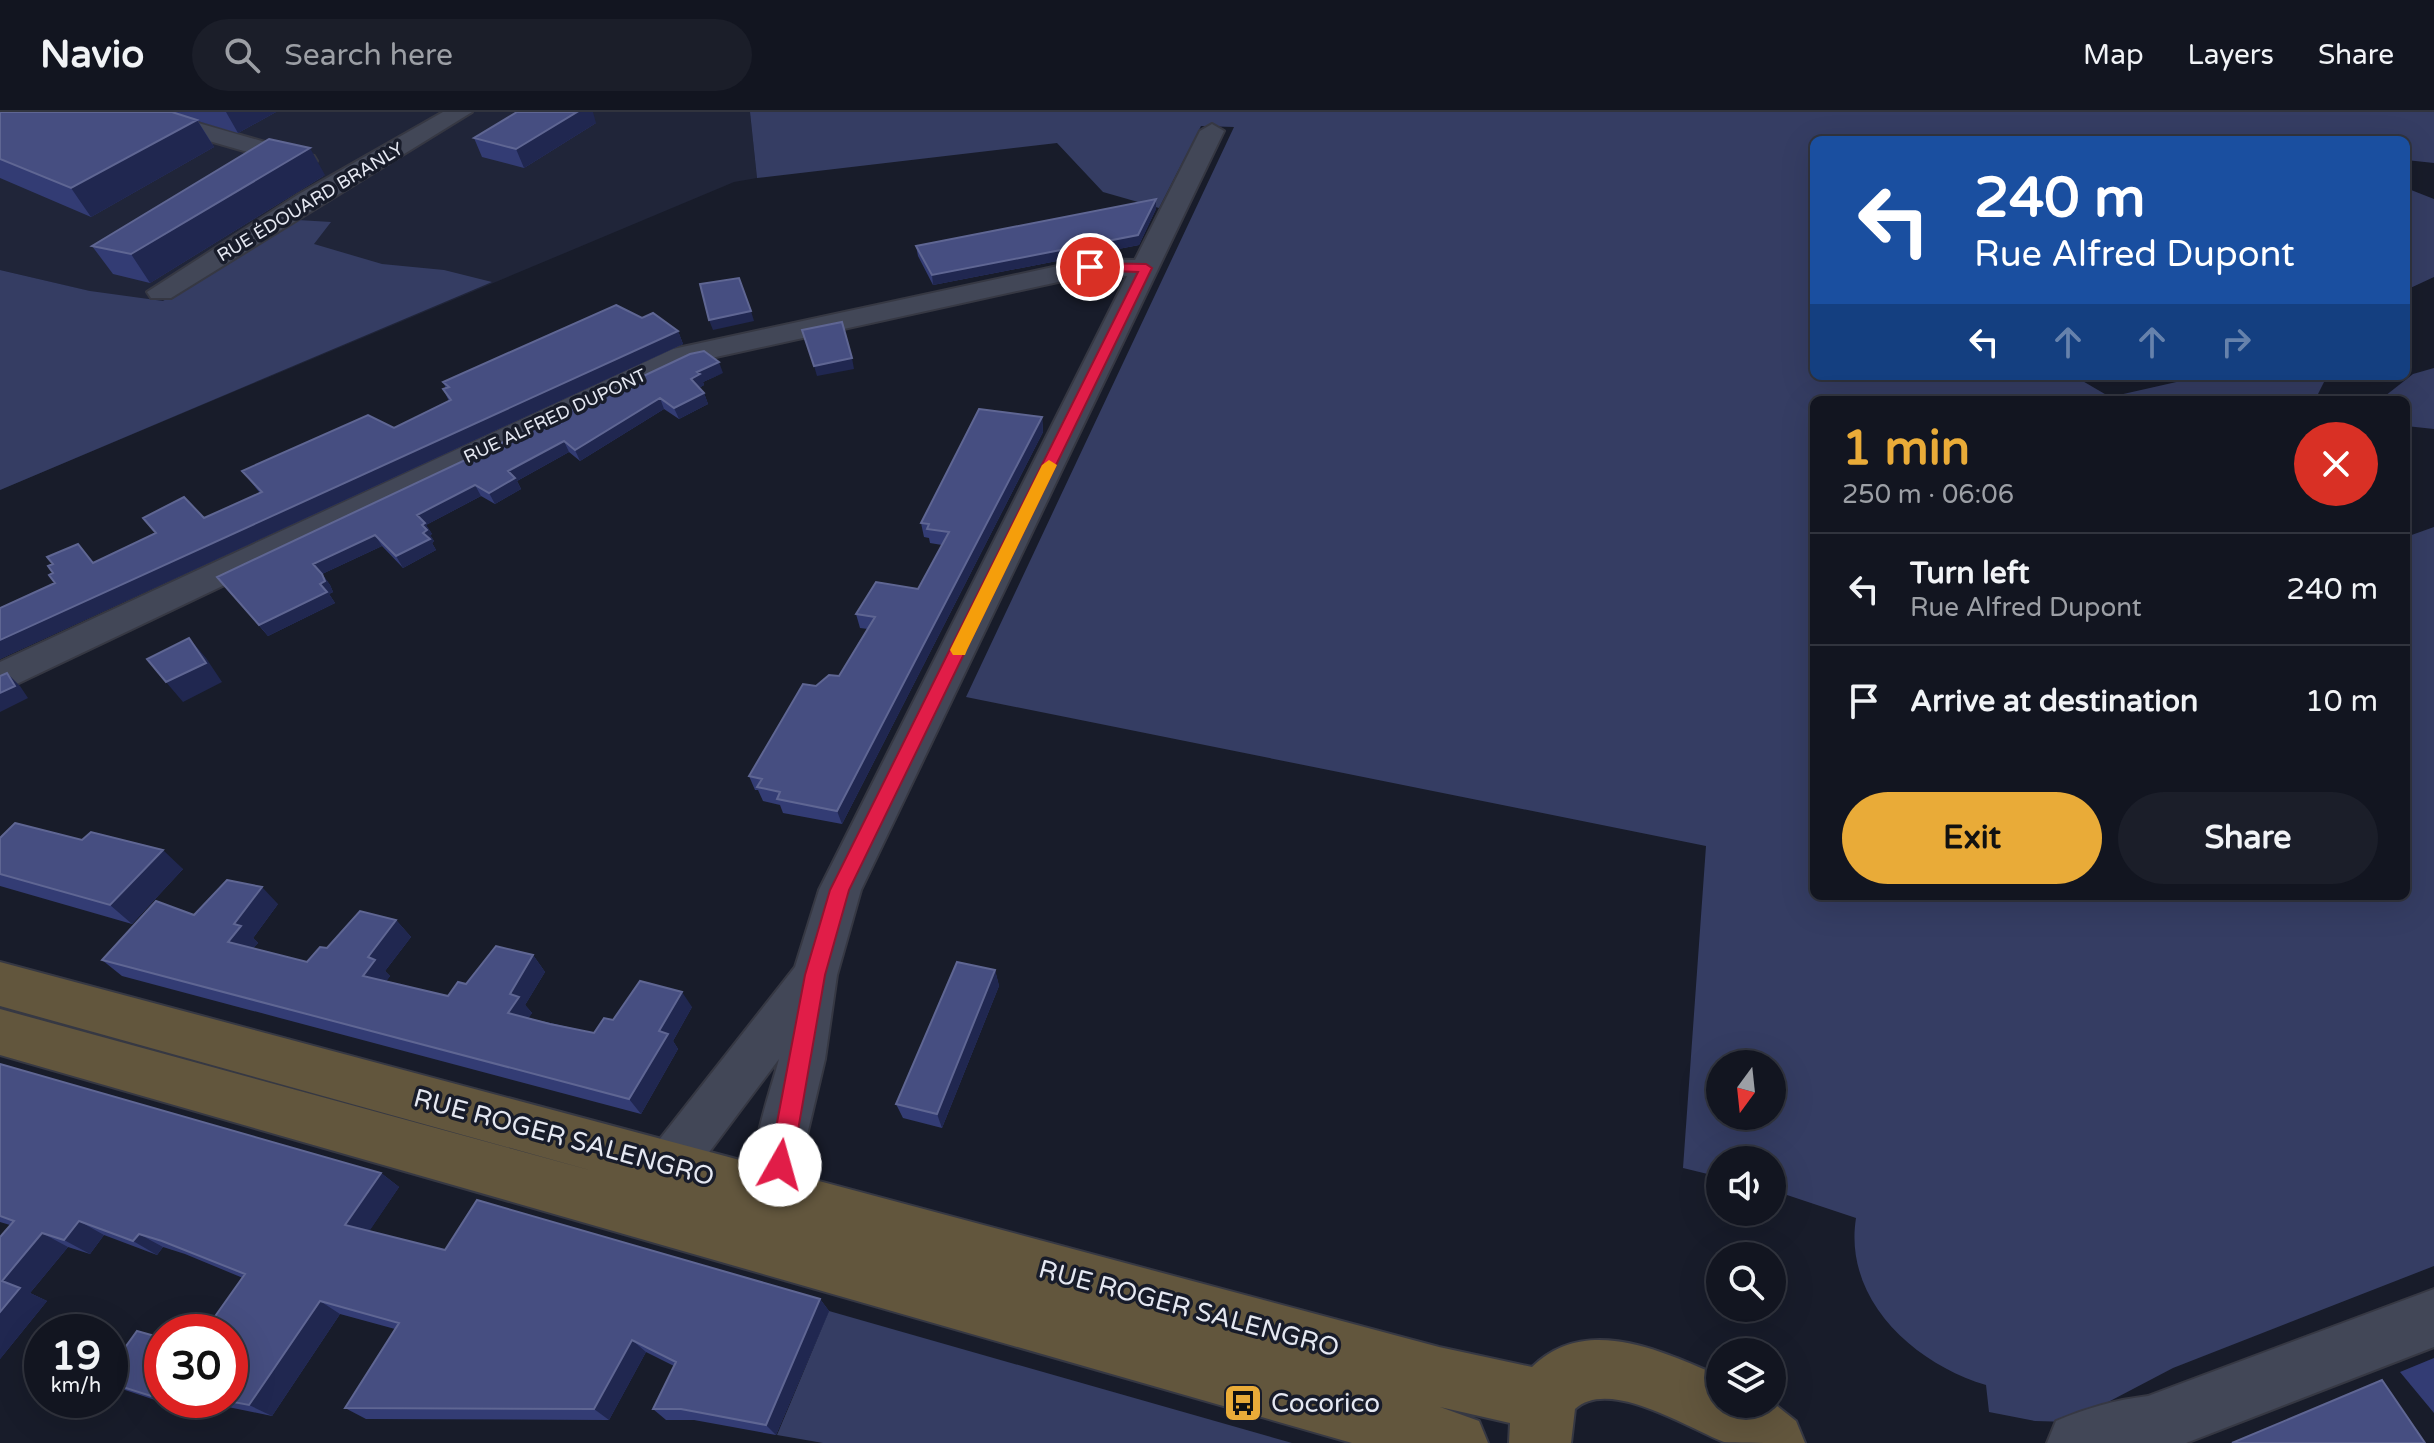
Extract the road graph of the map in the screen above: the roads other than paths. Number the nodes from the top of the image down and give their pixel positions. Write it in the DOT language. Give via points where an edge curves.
graph roads {
  1 [pos="134,112"];
  2 [pos="460,112"];
  3 [pos="1212,131"];
  4 [pos="360,172"];
  5 [pos="1146,268"];
  6 [pos="161,292"];
  7 [pos="0,678"];
  8 [pos="815,975"];
  9 [pos="0,984"];
  10 [pos="0,1032"];
  11 [pos="669,1166"];
  12 [pos="778,1195"];
  13 [pos="2434,1318"];
  14 [pos="1543,1422"];
  15 [pos="2141,1435"];
  16 [pos="1457,1443"];
  17 [pos="1774,1443"];
  18 [pos="2078,1443"];
  1 -- 4 [label="street" via="267,153"];
  2 -- 4 [label="street, RUE ÉDOUARD BRANLY"];
  3 -- 5 [label="street"];
  4 -- 6 [label="street, RUE ÉDOUARD BRANLY"];
  5 -- 7 [label="street, RUE ALFRED DUPONT" via="1090,267 684,355"];
  5 -- 8 [label="street" via="840,890"];
  8 -- 11 [label="street"];
  8 -- 12 [label="street" via="783,1135"];
  9 -- 11 [label="main road, RUE ROGER SALENGRO"];
  10 -- 16 [label="main road"];
  11 -- 12 [label="main road, RUE ROGER SALENGRO"];
  12 -- 14 [label="main road, RUE ROGER SALENGRO" via="1439,1377"];
  13 -- 15 [label="street"];
  14 -- 17 [label="main road" via="1565,1376 1605,1367 1739,1416"];
  15 -- 18 [label="street" via="2106,1432"];
}
